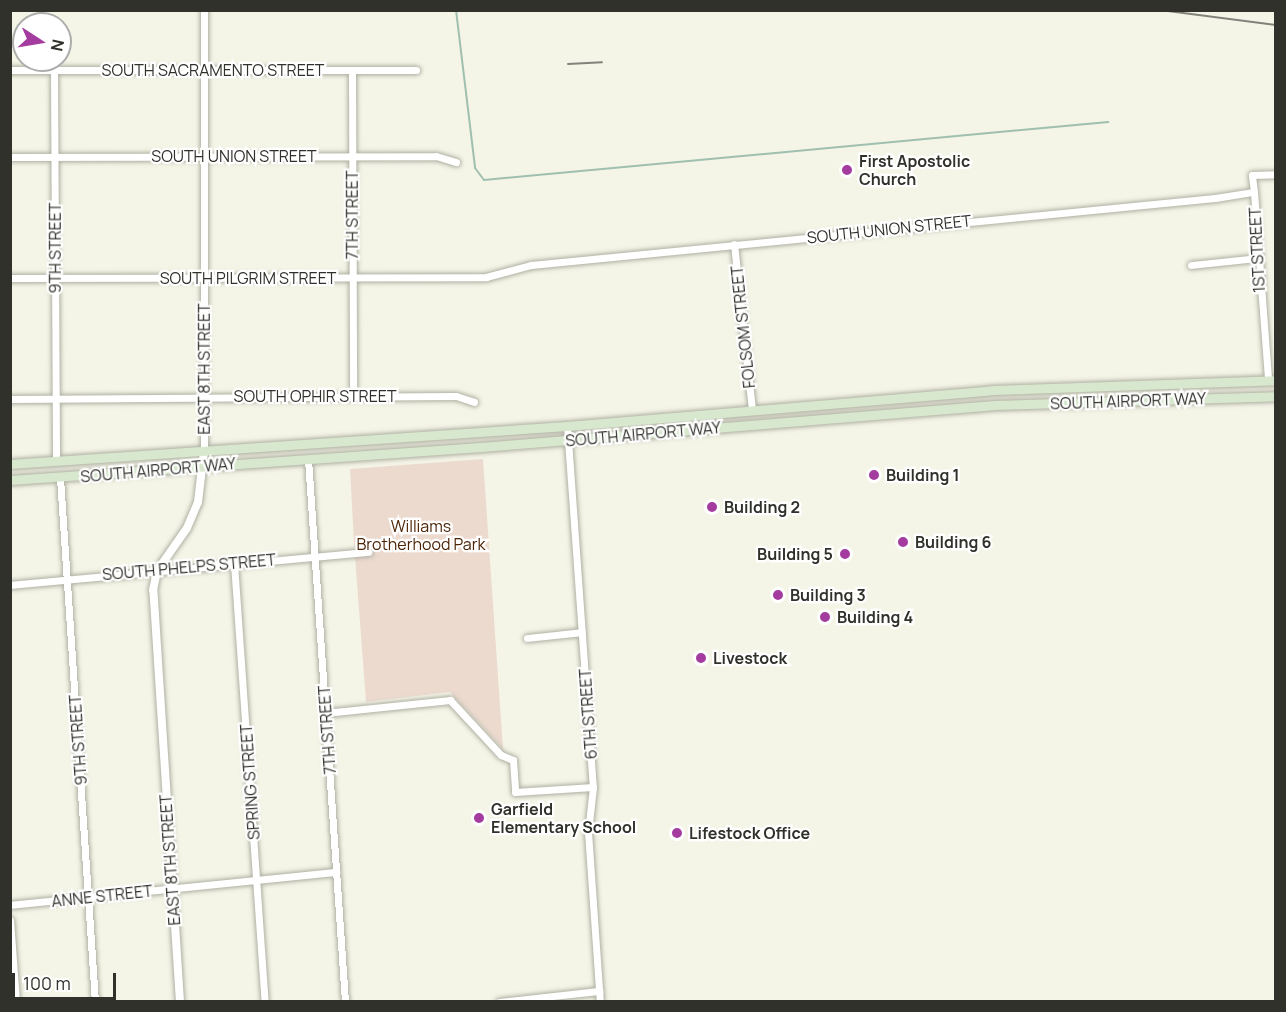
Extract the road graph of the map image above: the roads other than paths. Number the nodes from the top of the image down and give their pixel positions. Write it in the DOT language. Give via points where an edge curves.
graph roads {
  1 [pos="204,10"];
  2 [pos="72,70"];
  3 [pos="203,70"];
  4 [pos="352,70"];
  5 [pos="416,70"];
  6 [pos="54,72"];
  7 [pos="55,156"];
  8 [pos="352,156"];
  9 [pos="10,157"];
  10 [pos="203,157"];
  11 [pos="456,162"];
  12 [pos="1275,174"];
  13 [pos="1254,192"];
  14 [pos="734,244"];
  15 [pos="1258,258"];
  16 [pos="1191,265"];
  17 [pos="352,277"];
  18 [pos="486,277"];
  19 [pos="10,278"];
  20 [pos="55,278"];
  21 [pos="204,278"];
  22 [pos="1272,380"];
  23 [pos="1275,394"];
  24 [pos="353,395"];
  25 [pos="204,398"];
  26 [pos="10,399"];
  27 [pos="55,399"];
  28 [pos="474,402"];
  29 [pos="752,411"];
  30 [pos="567,426"];
  31 [pos="568,440"];
  32 [pos="204,452"];
  33 [pos="308,459"];
  34 [pos="56,461"];
  35 [pos="10,464"];
  36 [pos="203,465"];
  37 [pos="60,478"];
  38 [pos="10,480"];
  39 [pos="368,552"];
  40 [pos="315,555"];
  41 [pos="234,563"];
  42 [pos="157,571"];
  43 [pos="67,579"];
  44 [pos="10,585"];
  45 [pos="582,632"];
  46 [pos="527,638"];
  47 [pos="325,713"];
  48 [pos="593,787"];
  49 [pos="336,872"];
  50 [pos="256,880"];
  51 [pos="172,888"];
  52 [pos="88,897"];
  53 [pos="10,905"];
  54 [pos="10,920"];
  55 [pos="599,991"];
  56 [pos="16,1002"];
  57 [pos="95,1002"];
  58 [pos="180,1002"];
  59 [pos="265,1002"];
  60 [pos="345,1002"];
  61 [pos="498,1002"];
  62 [pos="600,1002"];
  1 -- 3 [label="street, EAST 8TH STREET"];
  2 -- 3 [label="street, SOUTH SACRAMENTO STREET"];
  3 -- 4 [label="street, SOUTH SACRAMENTO STREET"];
  3 -- 10 [label="street, EAST 8TH STREET"];
  4 -- 5 [label="street, SOUTH SACRAMENTO STREET"];
  4 -- 8 [label="street, 7TH STREET"];
  6 -- 7 [label="street, 9TH STREET"];
  7 -- 9 [label="street, SOUTH UNION STREET"];
  7 -- 10 [label="street, SOUTH UNION STREET"];
  7 -- 20 [label="street, 9TH STREET"];
  8 -- 10 [label="street, SOUTH UNION STREET"];
  8 -- 11 [label="street, SOUTH UNION STREET" via="436,156"];
  8 -- 17 [label="street, 7TH STREET"];
  10 -- 21 [label="street, EAST 8TH STREET"];
  12 -- 13 [label="street" via="1252,176"];
  13 -- 14 [label="street, SOUTH UNION STREET"];
  13 -- 15 [label="street, 1ST STREET"];
  14 -- 18 [label="street, SOUTH UNION STREET" via="531,265"];
  14 -- 29 [label="street, FOLSOM STREET"];
  15 -- 16 [label="street"];
  15 -- 22 [label="street, 1ST STREET"];
  17 -- 18 [label="street, SOUTH PILGRIM STREET"];
  17 -- 21 [label="street, SOUTH PILGRIM STREET"];
  17 -- 24 [label="street, 7TH STREET"];
  19 -- 20 [label="street, SOUTH PILGRIM STREET"];
  20 -- 21 [label="street, SOUTH PILGRIM STREET"];
  20 -- 27 [label="street, 9TH STREET"];
  21 -- 25 [label="street, EAST 8TH STREET"];
  22 -- 23 [label="main road"];
  22 -- 29 [label="main road, SOUTH AIRPORT WAY" via="994,390"];
  23 -- 31 [label="main road, SOUTH AIRPORT WAY" via="995,405"];
  24 -- 25 [label="street, SOUTH OPHIR STREET"];
  24 -- 28 [label="street, SOUTH OPHIR STREET" via="456,396"];
  25 -- 27 [label="street, SOUTH OPHIR STREET"];
  25 -- 32 [label="street, EAST 8TH STREET"];
  26 -- 27 [label="street, SOUTH OPHIR STREET"];
  27 -- 34 [label="street, 9TH STREET"];
  29 -- 30 [label="main road, SOUTH AIRPORT WAY"];
  30 -- 31 [label="street, 6TH STREET"];
  30 -- 32 [label="main road, SOUTH AIRPORT WAY"];
  31 -- 33 [label="main road, SOUTH AIRPORT WAY"];
  31 -- 45 [label="street, 6TH STREET"];
  32 -- 34 [label="main road, SOUTH AIRPORT WAY"];
  32 -- 36 [label="street, EAST 8TH STREET"];
  33 -- 36 [label="main road, SOUTH AIRPORT WAY"];
  33 -- 40 [label="street, 7TH STREET"];
  34 -- 35 [label="main road, SOUTH AIRPORT WAY"];
  36 -- 37 [label="main road, SOUTH AIRPORT WAY"];
  36 -- 42 [label="street, EAST 8TH STREET" via="192,517"];
  37 -- 38 [label="main road, SOUTH AIRPORT WAY"];
  37 -- 43 [label="street, 9TH STREET"];
  39 -- 40 [label="street, SOUTH PHELPS STREET"];
  40 -- 41 [label="street, SOUTH PHELPS STREET"];
  40 -- 47 [label="street, 7TH STREET"];
  41 -- 42 [label="street, SOUTH PHELPS STREET"];
  41 -- 50 [label="street, SPRING STREET"];
  42 -- 43 [label="street, SOUTH PHELPS STREET"];
  42 -- 51 [label="street, EAST 8TH STREET" via="152,597"];
  43 -- 44 [label="street, SOUTH PHELPS STREET"];
  43 -- 52 [label="street, 9TH STREET"];
  45 -- 46 [label="street"];
  45 -- 48 [label="street, 6TH STREET"];
  47 -- 48 [label="street" via="450,700 501,755 513,760 515,792"];
  47 -- 49 [label="street, 7TH STREET"];
  48 -- 55 [label="street, 6TH STREET" via="588,832"];
  49 -- 50 [label="street, ANNE STREET"];
  49 -- 60 [label="street, 7TH STREET"];
  50 -- 51 [label="street, ANNE STREET"];
  50 -- 59 [label="street, SPRING STREET"];
  51 -- 52 [label="street, ANNE STREET"];
  51 -- 58 [label="street, EAST 8TH STREET"];
  52 -- 53 [label="street, ANNE STREET"];
  52 -- 57 [label="street, 9TH STREET"];
  54 -- 56 [label="street"];
  55 -- 61 [label="street"];
  55 -- 62 [label="street, 6TH STREET"];
}
